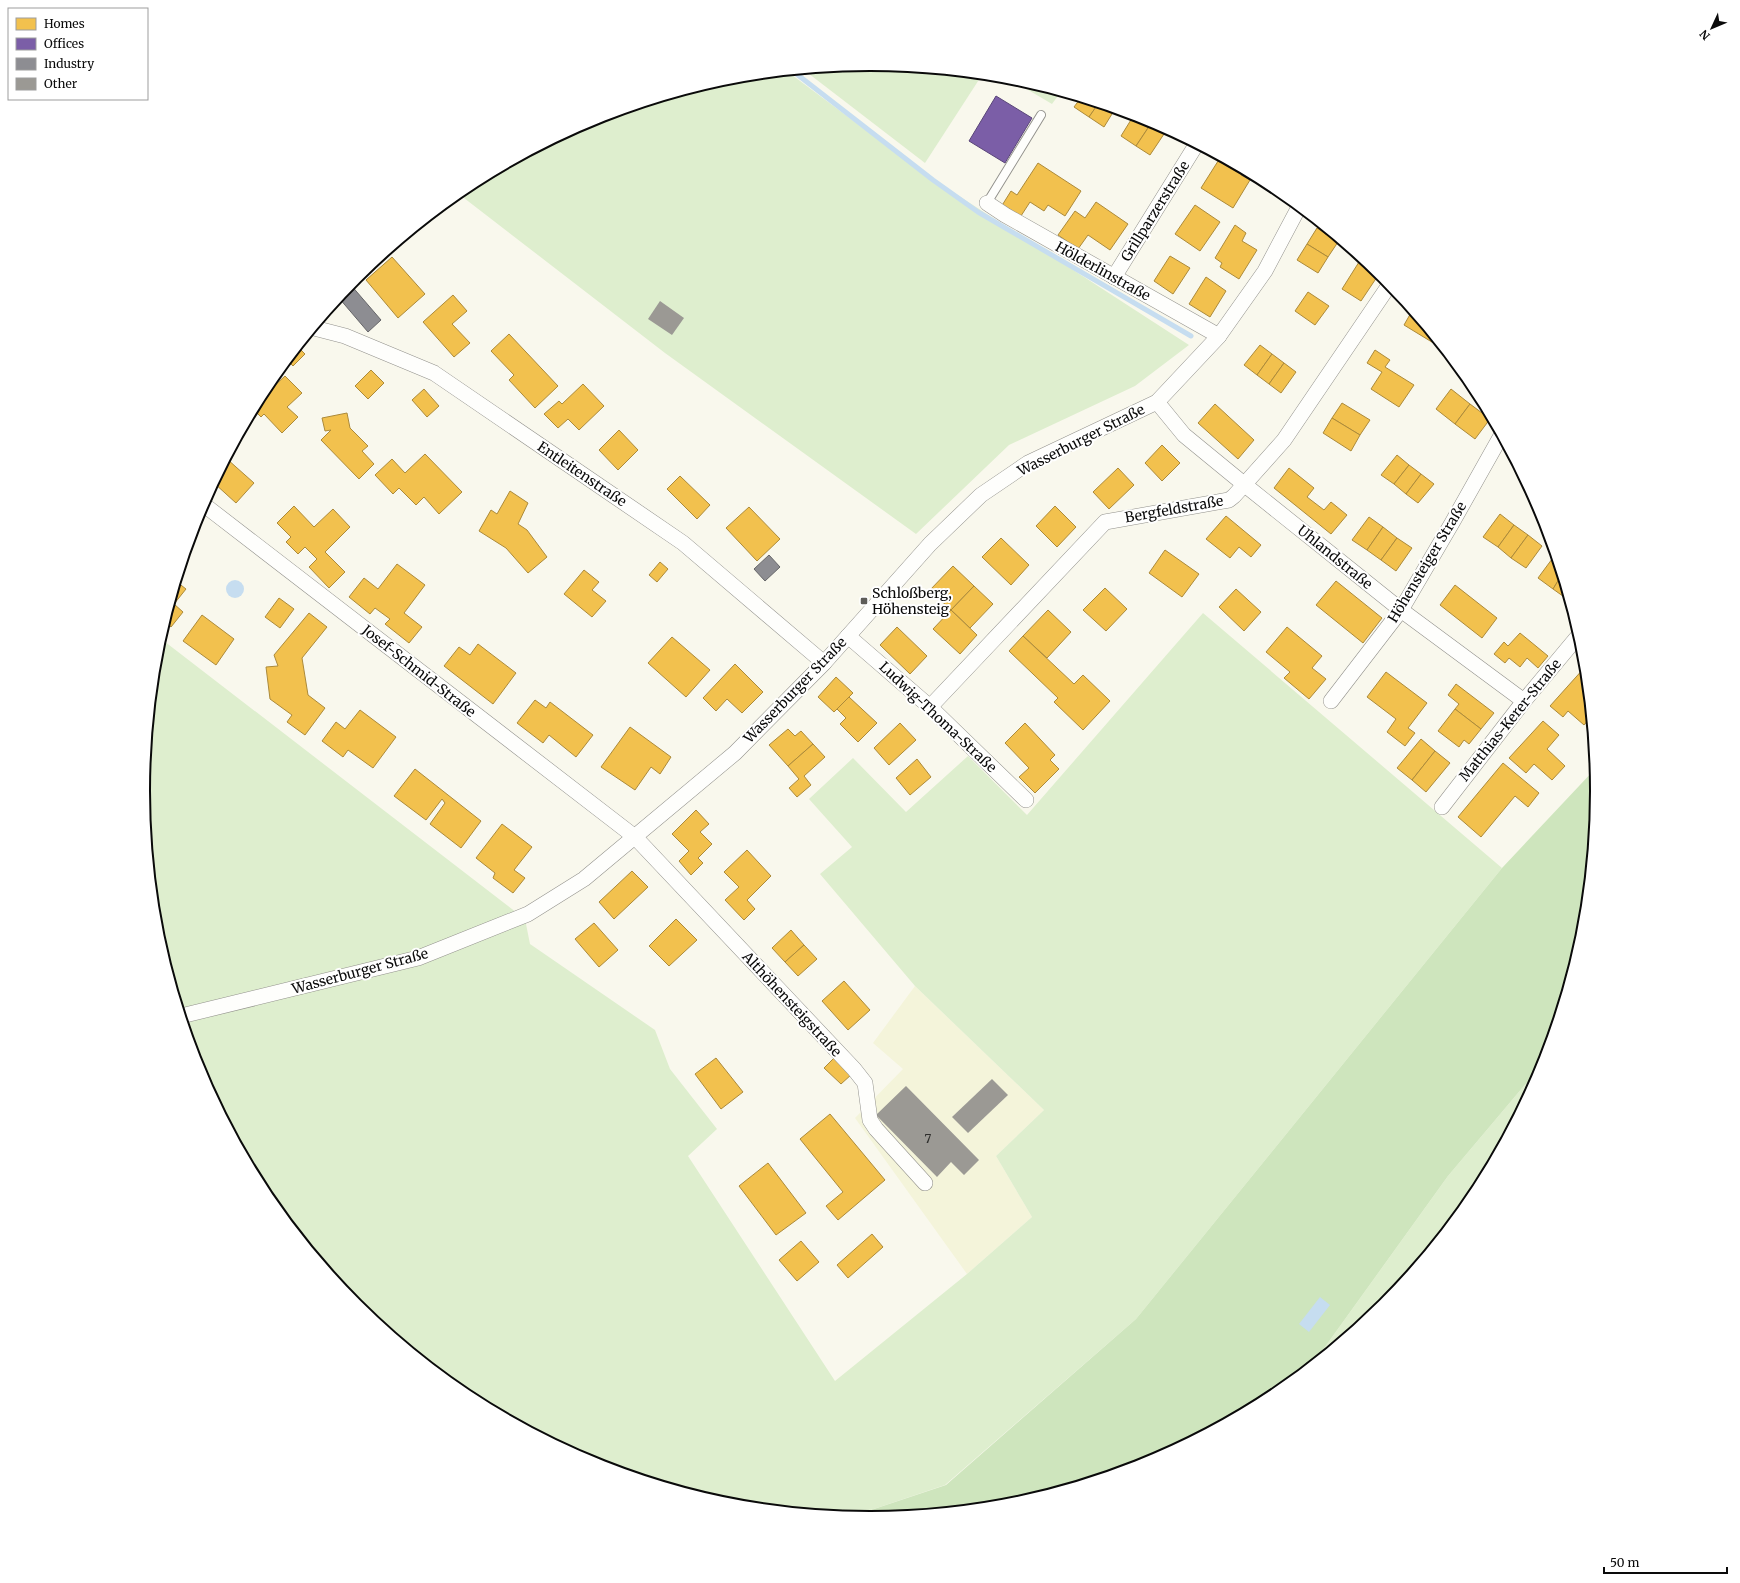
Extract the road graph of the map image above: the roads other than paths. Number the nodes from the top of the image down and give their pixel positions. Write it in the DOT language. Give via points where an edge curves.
graph roads {
  1 [pos="1042,116"];
  2 [pos="1194,148"];
  3 [pos="987,203"];
  4 [pos="1297,211"];
  5 [pos="1114,277"];
  6 [pos="1386,289"];
  7 [pos="318,329"];
  8 [pos="1219,336"];
  9 [pos="1157,402"];
  10 [pos="1499,440"];
  11 [pos="1245,485"];
  12 [pos="208,508"];
  13 [pos="1401,610"];
  14 [pos="848,636"];
  15 [pos="1574,640"];
  16 [pos="824,663"];
  17 [pos="1524,701"];
  18 [pos="1331,702"];
  19 [pos="930,707"];
  20 [pos="1026,800"];
  21 [pos="1442,807"];
  22 [pos="635,837"];
  23 [pos="185,1015"];
  24 [pos="925,1183"];
  1 -- 3 [label="lane"];
  2 -- 5 [label="street, Grillparzerstraße"];
  3 -- 5 [label="street, Hölderlinstraße"];
  4 -- 8 [label="street, Wasserburger Straße" via="1265,271"];
  5 -- 8 [label="street, Hölderlinstraße"];
  6 -- 11 [label="street, Bergfeldstraße" via="1284,440"];
  7 -- 16 [label="street, Entleitenstraße" via="345,336 434,373 683,543"];
  8 -- 9 [label="street, Wasserburger Straße"];
  9 -- 11 [label="street, Uhlandstraße" via="1184,435"];
  9 -- 14 [label="street, Wasserburger Straße" via="1028,464 981,495 930,544"];
  10 -- 13 [label="street, Höhensteiger Straße"];
  11 -- 13 [label="street, Uhlandstraße"];
  11 -- 19 [label="street, Bergfeldstraße" via="1228,500 1105,522"];
  12 -- 22 [label="street, Josef-Schmid-Straße"];
  13 -- 17 [label="street, Uhlandstraße"];
  13 -- 18 [label="street, Höhensteiger Straße"];
  14 -- 16 [label="street, Wasserburger Straße"];
  14 -- 19 [label="street, Ludwig-Thoma-Straße"];
  15 -- 17 [label="street, Matthias-Kerer-Straße"];
  16 -- 22 [label="street, Wasserburger Straße" via="735,753"];
  17 -- 21 [label="street, Matthias-Kerer-Straße"];
  19 -- 20 [label="street, Ludwig-Thoma-Straße"];
  22 -- 23 [label="street, Wasserburger Straße" via="584,879 528,914 418,958"];
  22 -- 24 [label="street, Althöhensteigstraße" via="854,1069 865,1083 870,1120"];
}
